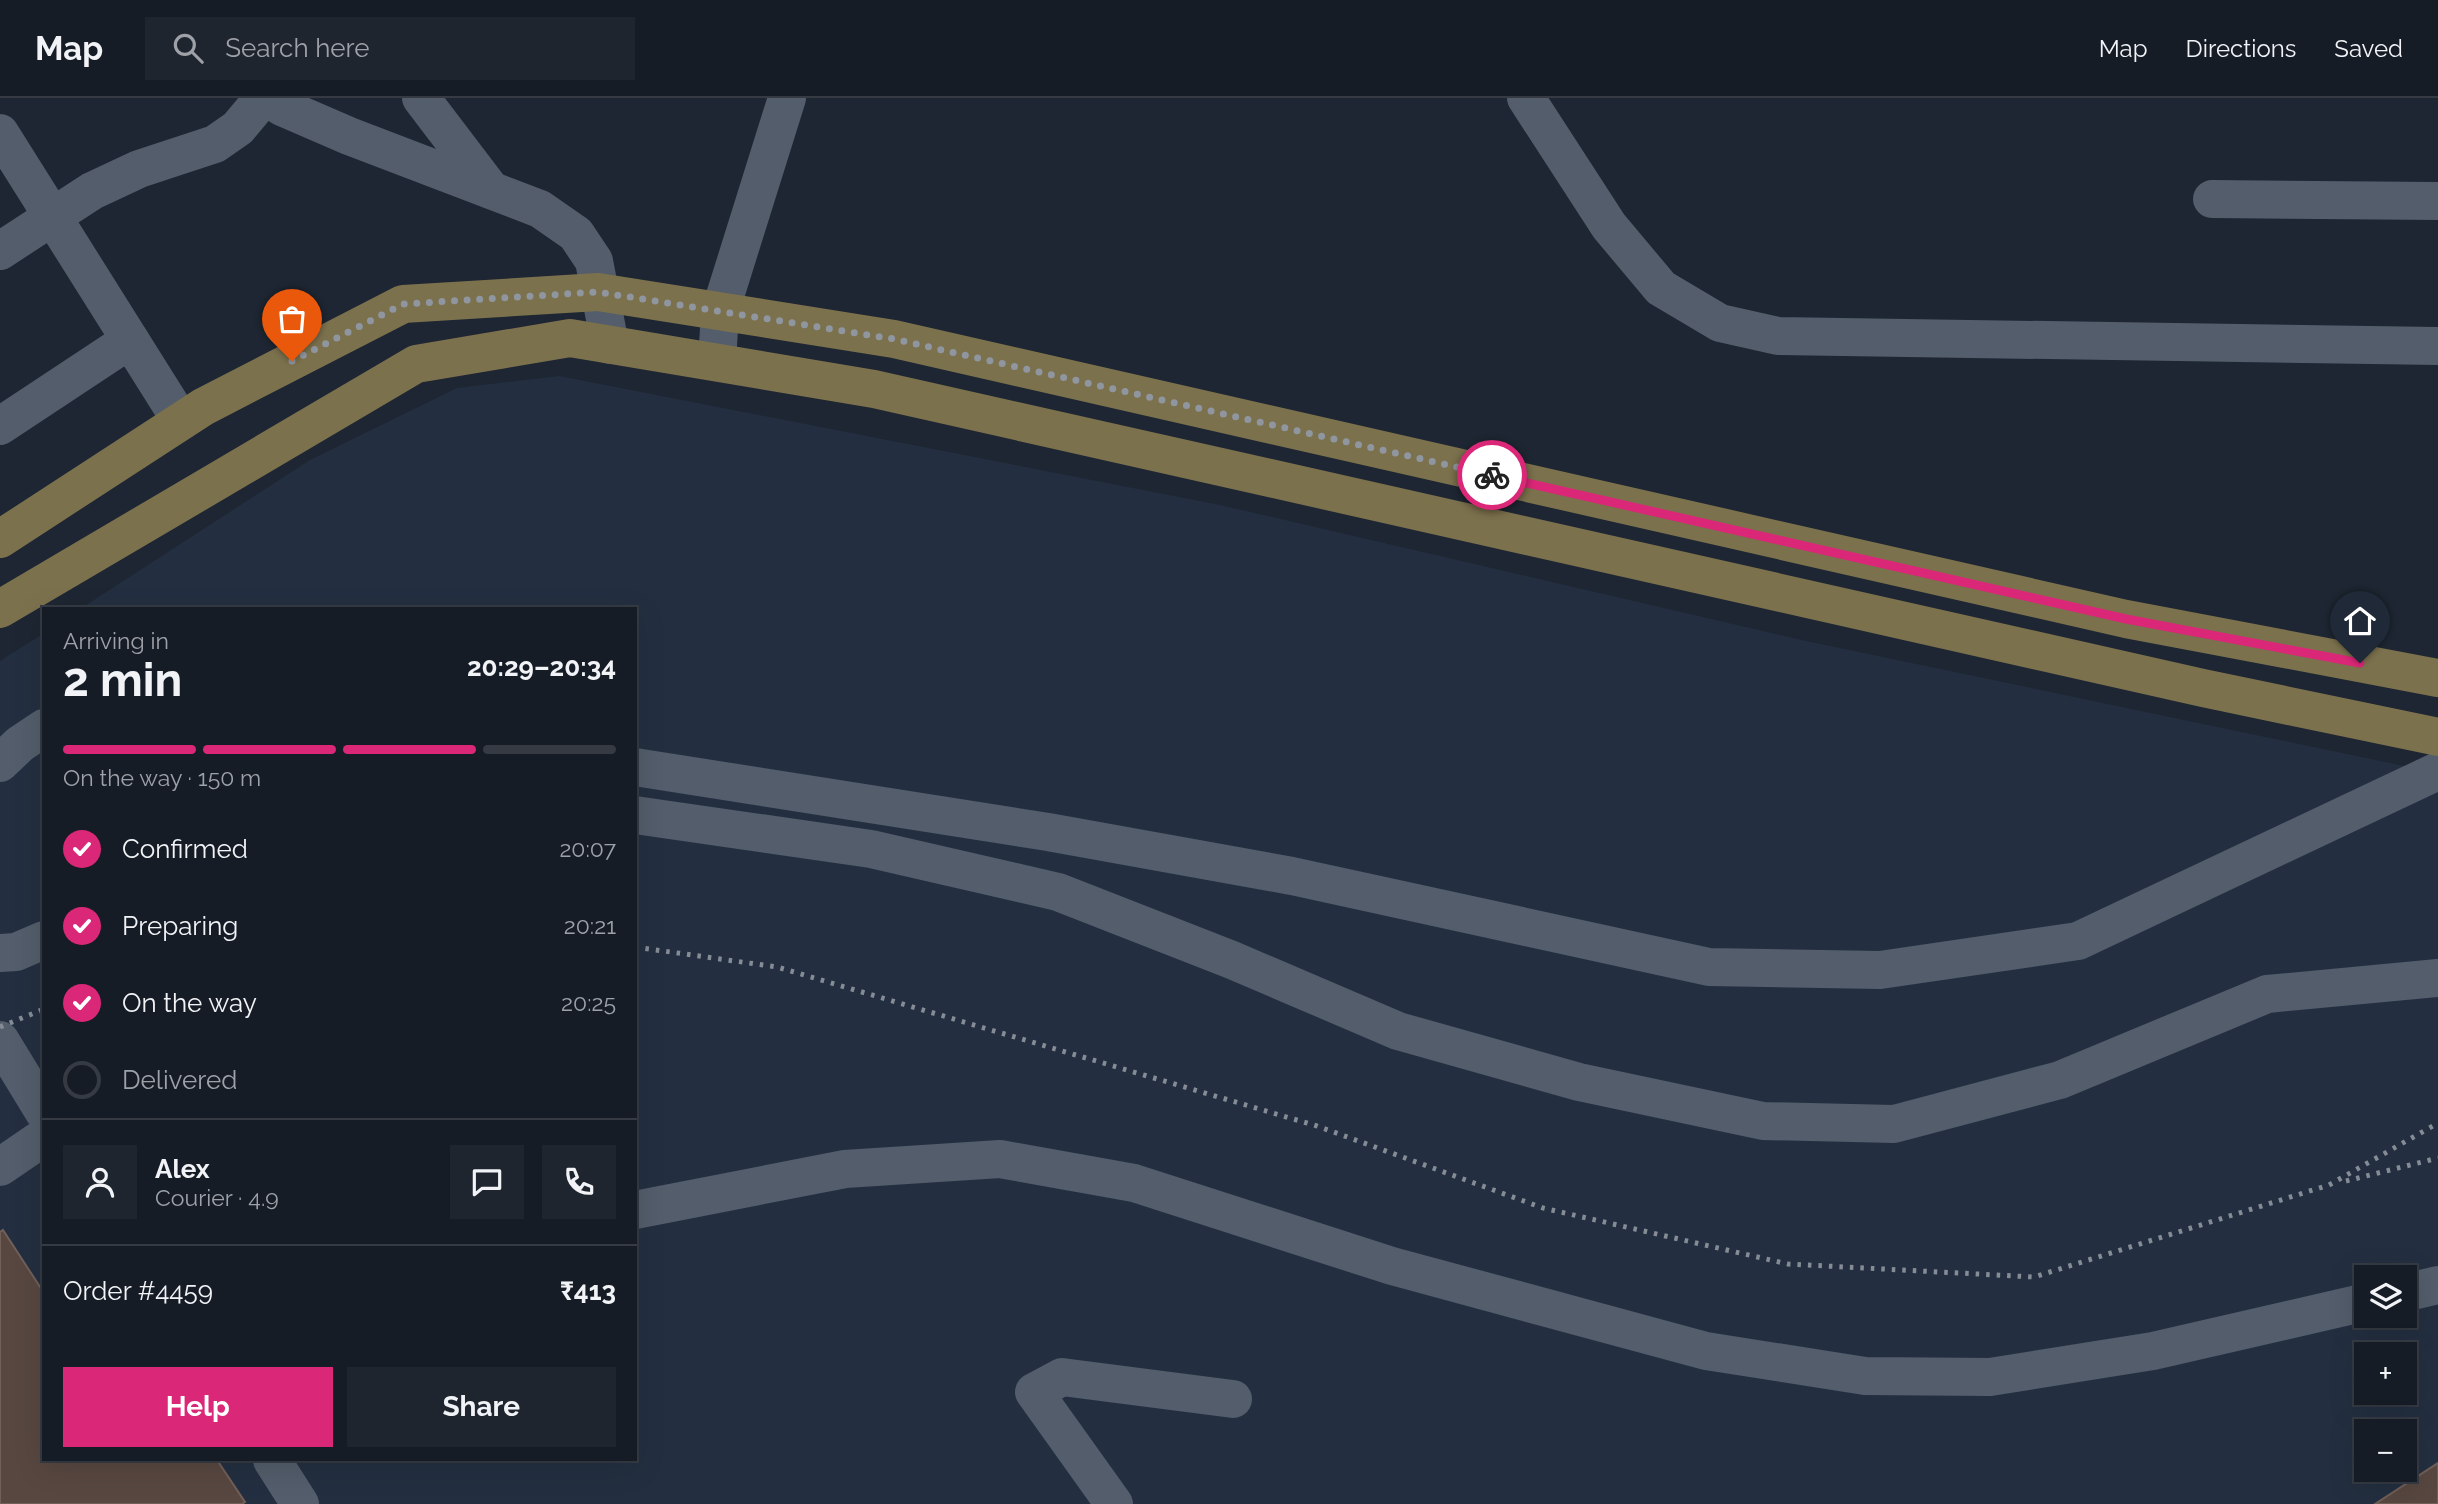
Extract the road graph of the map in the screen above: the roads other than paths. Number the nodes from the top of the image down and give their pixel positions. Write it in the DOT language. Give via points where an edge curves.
graph roads {
  1 [pos="266,98"];
  2 [pos="421,98"];
  3 [pos="787,98"];
  4 [pos="1525,98"];
  5 [pos="0,132"];
  6 [pos="491,190"];
  7 [pos="2211,199"];
  8 [pos="2438,201"];
  9 [pos="52,215"];
  10 [pos="0,251"];
  11 [pos="598,292"];
  12 [pos="720,312"];
  13 [pos="130,340"];
  14 [pos="610,345"];
  15 [pos="2438,346"];
  16 [pos="717,362"];
  17 [pos="181,421"];
  18 [pos="0,426"];
  19 [pos="0,539"];
  20 [pos="0,609"];
  21 [pos="2438,678"];
  22 [pos="42,729"];
  23 [pos="2438,737"];
  24 [pos="0,762"];
  25 [pos="637,767"];
  26 [pos="2438,771"];
  27 [pos="637,816"];
  28 [pos="42,941"];
  29 [pos="0,953"];
  30 [pos="2438,978"];
  31 [pos="0,1040"];
  32 [pos="42,1109"];
  33 [pos="42,1138"];
  34 [pos="0,1167"];
  35 [pos="637,1210"];
  36 [pos="2438,1285"];
  37 [pos="2417,1290"];
  38 [pos="2354,1304"];
  39 [pos="1233,1399"];
  40 [pos="273,1461"];
  41 [pos="300,1504"];
  42 [pos="1114,1504"];
  1 -- 6 [label="street" via="349,136"];
  1 -- 9 [label="street" via="238,128 215,144 139,169"];
  2 -- 6 [label="street"];
  3 -- 12 [label="street"];
  4 -- 15 [label="street" via="1609,226 1661,288 1720,323 1778,336"];
  5 -- 9 [label="street"];
  6 -- 11 [label="street" via="540,209 576,234 594,261"];
  7 -- 8 [label="street"];
  9 -- 10 [label="street"];
  9 -- 13 [label="street"];
  11 -- 12 [label="main road"];
  11 -- 14 [label="street"];
  11 -- 17 [label="main road" via="403,304"];
  12 -- 16 [label="street"];
  12 -- 21 [label="main road" via="894,339 2126,619"];
  13 -- 17 [label="street"];
  13 -- 18 [label="street"];
  14 -- 16 [label="main road"];
  14 -- 20 [label="main road" via="570,338 416,364"];
  16 -- 23 [label="main road" via="874,389"];
  17 -- 19 [label="main road"];
  22 -- 24 [label="street"];
  25 -- 26 [label="street" via="1292,876 1709,967 1880,970 2078,940"];
  27 -- 30 [label="street" via="871,849 1059,892 1398,1031 1579,1082 1763,1121 1894,1124 2060,1080 2267,994"];
  28 -- 29 [label="street"];
  31 -- 32 [label="street"];
  33 -- 34 [label="street"];
  35 -- 38 [label="street" via="845,1169 1000,1159 1134,1183 1392,1266 1706,1350 1865,1376 1990,1377 2153,1351"];
  36 -- 37 [label="street"];
  39 -- 42 [label="street" via="1062,1377 1034,1392"];
  40 -- 41 [label="street"];
}
